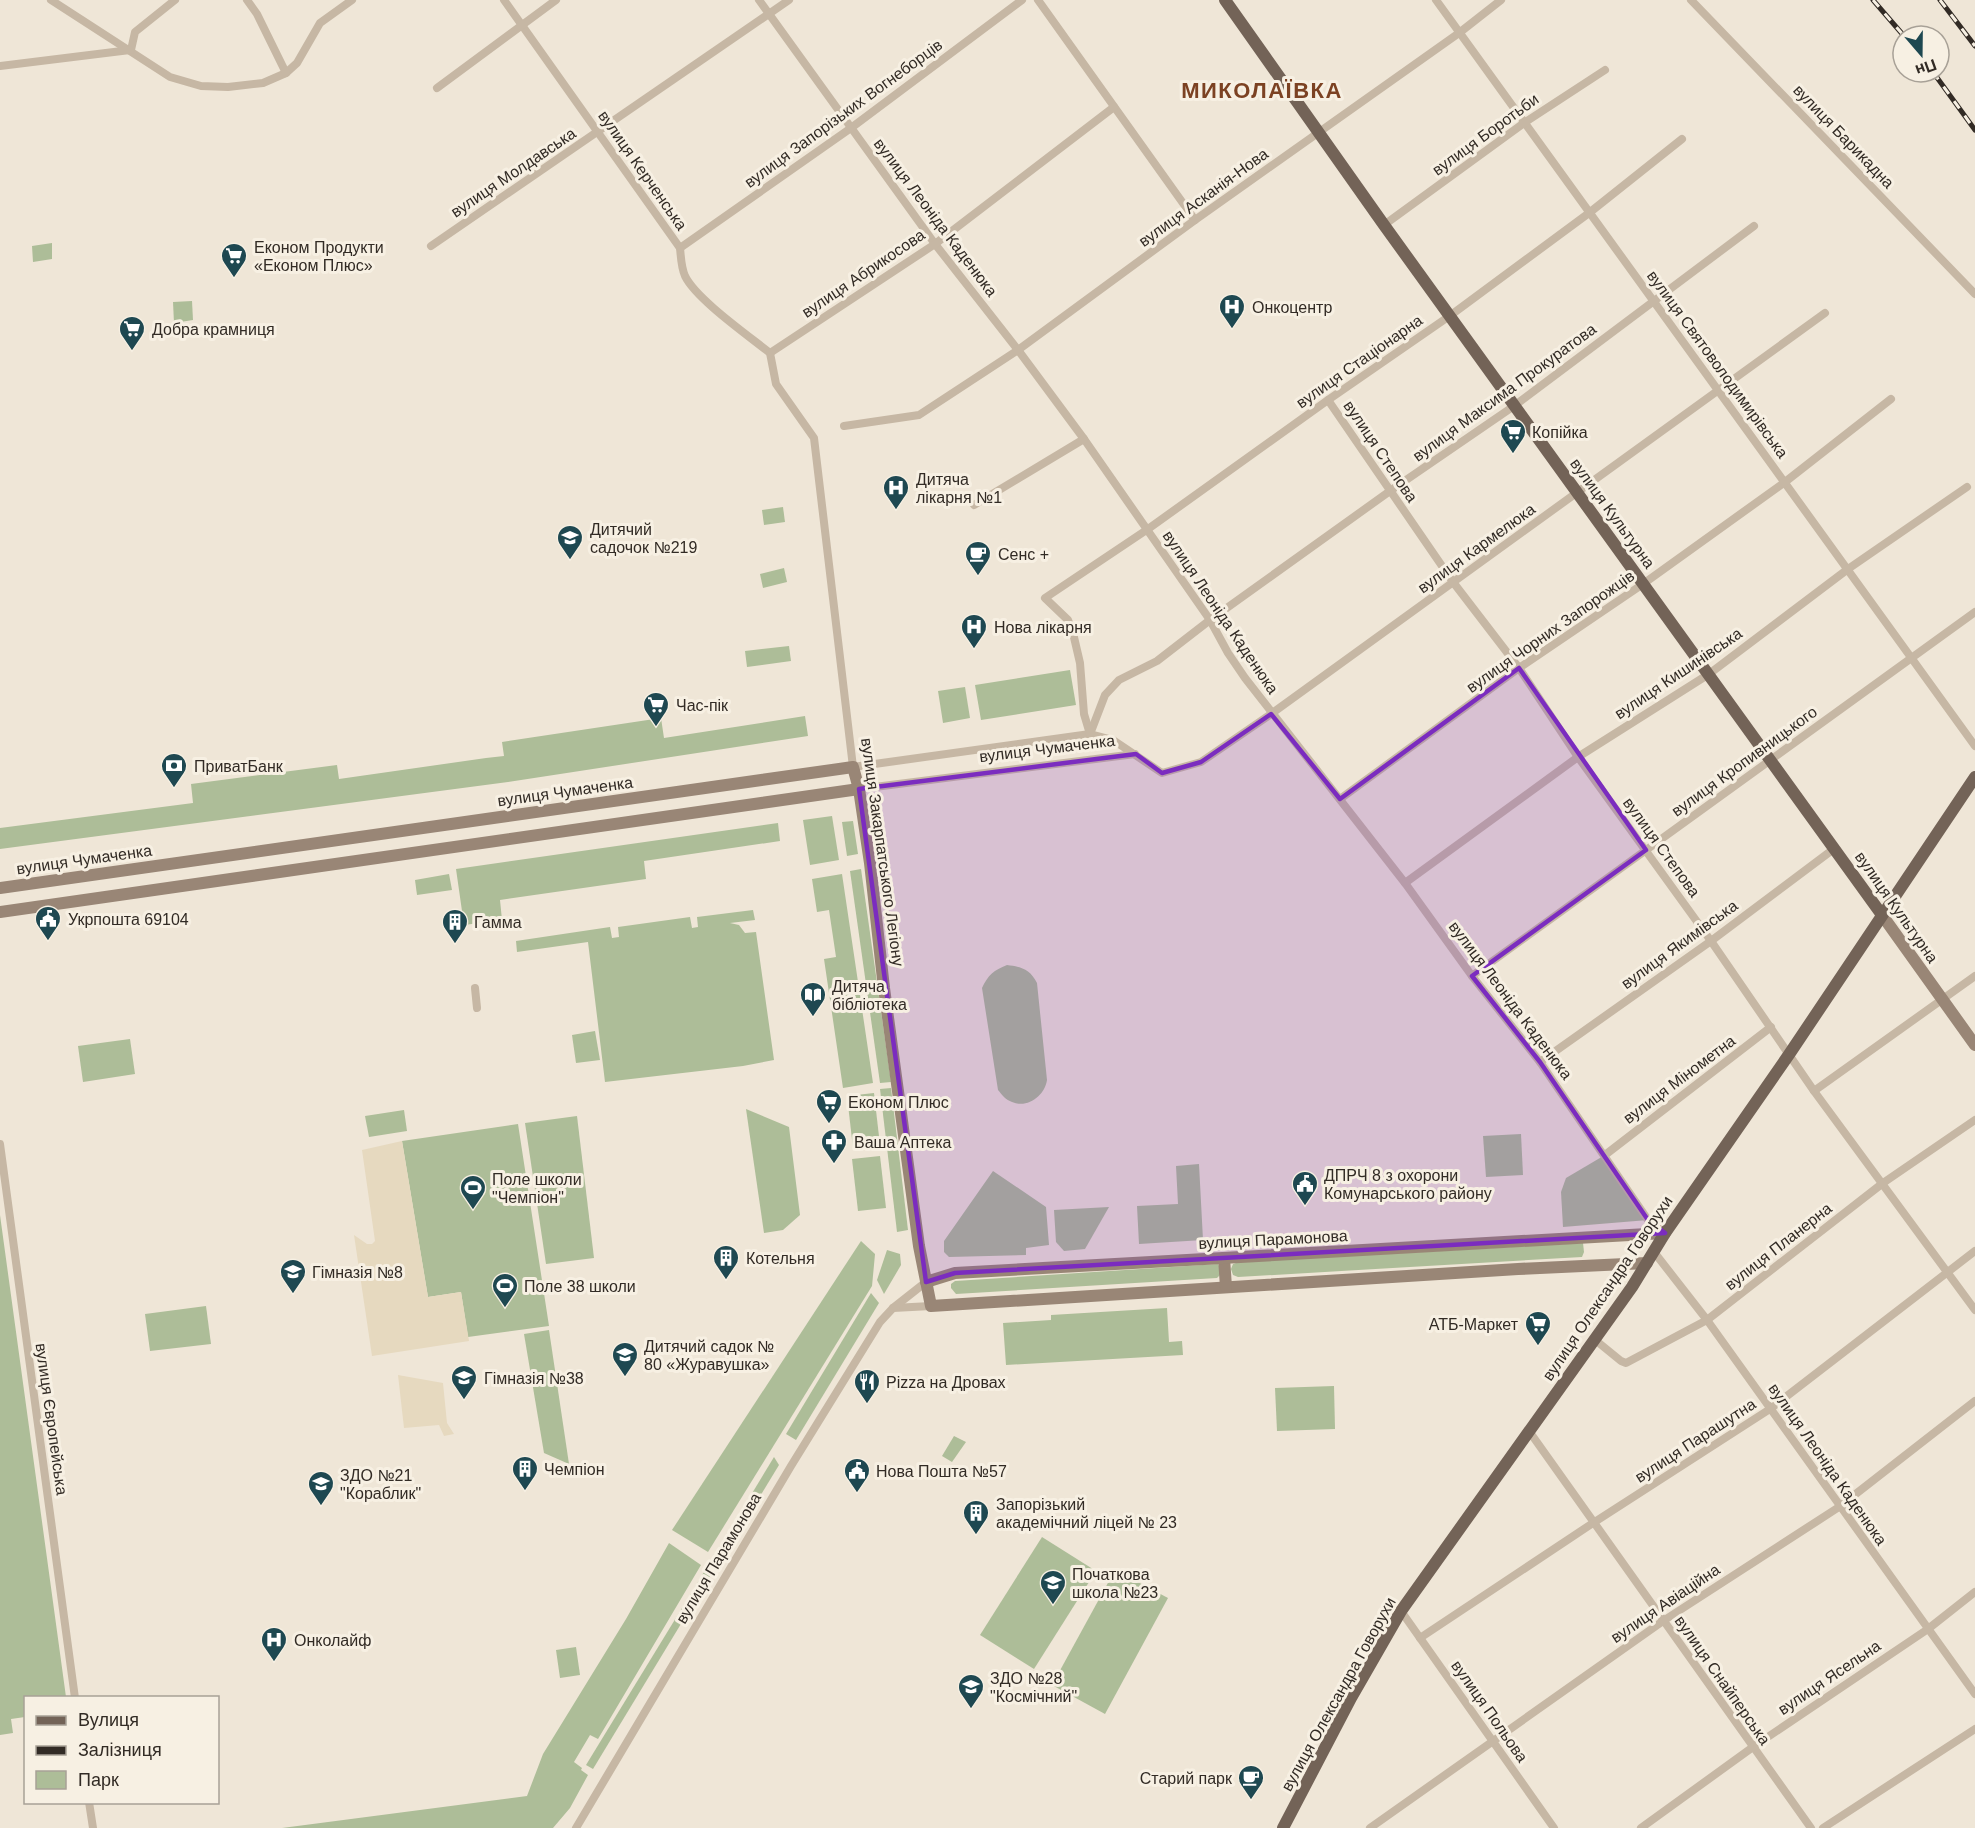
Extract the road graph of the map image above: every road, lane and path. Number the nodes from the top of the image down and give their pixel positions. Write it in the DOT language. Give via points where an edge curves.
graph roads {
  1 [pos="51,0"];
  2 [pos="175,0"];
  3 [pos="247,0"];
  4 [pos="352,0"];
  5 [pos="504,0"];
  6 [pos="556,0"];
  7 [pos="759,0"];
  8 [pos="789,0"];
  9 [pos="1022,0"];
  10 [pos="1038,0"];
  11 [pos="1225,0"];
  12 [pos="1436,0"];
  13 [pos="1501,0"];
  14 [pos="1691,0"];
  15 [pos="770,14"];
  16 [pos="523,25"];
  17 [pos="1459,33"];
  18 [pos="131,50"];
  19 [pos="0,66"];
  20 [pos="1605,70"];
  21 [pos="286,73"];
  22 [pos="437,88"];
  23 [pos="1114,107"];
  24 [pos="1524,123"];
  25 [pos="851,128"];
  26 [pos="598,132"];
  27 [pos="1319,133"];
  28 [pos="1682,139"];
  29 [pos="1589,213"];
  30 [pos="1195,220"];
  31 [pos="1384,225"];
  32 [pos="1754,226"];
  33 [pos="935,244"];
  34 [pos="432,246"];
  35 [pos="680,248"];
  36 [pos="1975,294"];
  37 [pos="1655,302"];
  38 [pos="1825,313"];
  39 [pos="1451,315"];
  40 [pos="1018,350"];
  41 [pos="770,353"];
  42 [pos="1717,390"];
  43 [pos="1891,399"];
  44 [pos="1328,400"];
  45 [pos="1515,406"];
  46 [pos="844,426"];
  47 [pos="1084,439"];
  48 [pos="1785,482"];
  49 [pos="1967,487"];
  50 [pos="1390,492"];
  51 [pos="1577,493"];
  52 [pos="975,505"];
  53 [pos="1148,529"];
  54 [pos="1848,569"];
  55 [pos="1454,582"];
  56 [pos="1643,584"];
  57 [pos="1975,612"];
  58 [pos="1210,620"];
  59 [pos="1912,658"];
  60 [pos="1519,668"];
  61 [pos="1709,675"];
  62 [pos="1271,714"];
  63 [pos="1090,734"];
  64 [pos="1975,746"];
  65 [pos="1136,754"];
  66 [pos="1578,757"];
  67 [pos="1771,761"];
  68 [pos="853,767"];
  69 [pos="1975,777"];
  70 [pos="859,789"];
  71 [pos="1340,799"];
  72 [pos="1835,848"];
  73 [pos="1646,850"];
  74 [pos="1405,883"];
  75 [pos="0,888"];
  76 [pos="0,912"];
  77 [pos="1882,915"];
  78 [pos="1711,941"];
  79 [pos="1472,976"];
  80 [pos="1975,976"];
  81 [pos="475,988"];
  82 [pos="1942,999"];
  83 [pos="477,1008"];
  84 [pos="1772,1027"];
  85 [pos="1975,1045"];
  86 [pos="1790,1053"];
  87 [pos="1540,1062"];
  88 [pos="1814,1090"];
  89 [pos="1975,1120"];
  90 [pos="0,1144"];
  91 [pos="1605,1155"];
  92 [pos="1882,1183"];
  93 [pos="1665,1233"];
  94 [pos="1975,1251"];
  95 [pos="1654,1252"];
  96 [pos="1224,1258"];
  97 [pos="1647,1263"];
  98 [pos="1948,1271"];
  99 [pos="926,1282"];
  100 [pos="1226,1287"];
  101 [pos="931,1306"];
  102 [pos="893,1308"];
  103 [pos="1975,1310"];
  104 [pos="1707,1320"];
  105 [pos="1594,1340"];
  106 [pos="1975,1401"];
  107 [pos="1770,1409"];
  108 [pos="1529,1431"];
  109 [pos="1839,1507"];
  110 [pos="1593,1523"];
  111 [pos="1975,1592"];
  112 [pos="1401,1611"];
  113 [pos="1663,1621"];
  114 [pos="1928,1629"];
  115 [pos="1420,1638"];
  116 [pos="1975,1695"];
  117 [pos="75,1696"];
  118 [pos="1975,1729"];
  119 [pos="1494,1742"];
  120 [pos="1753,1747"];
  121 [pos="89,1804"];
  122 [pos="93,1828"];
  123 [pos="576,1828"];
  124 [pos="1283,1828"];
  125 [pos="1370,1828"];
  126 [pos="1554,1828"];
  127 [pos="1641,1828"];
  128 [pos="1811,1828"];
  129 [pos="1823,1828"];
  1 -- 18 [label="street"];
  2 -- 18 [label="street" via="135,32"];
  3 -- 21 [label="street"];
  4 -- 21 [label="street" via="320,23 297,63"];
  5 -- 16 [label="street, вулиця Керченська"];
  6 -- 16 [label="street"];
  7 -- 15 [label="street, вулиця Леоніда Каденюка"];
  8 -- 15 [label="street, вулиця Молдавська"];
  9 -- 25 [label="street, вулиця Запорізьких Вогнеборців"];
  10 -- 23 [label="street"];
  11 -- 27 [label="main road, вулиця Культурна"];
  12 -- 17 [label="street, вулиця Святоволодимирівська"];
  13 -- 17 [label="street, вулиця Асканія-Нова"];
  14 -- 36 [label="street, вулиця Барикадна"];
  15 -- 25 [label="street, вулиця Леоніда Каденюка"];
  15 -- 26 [label="street, вулиця Молдавська"];
  16 -- 22 [label="street"];
  16 -- 26 [label="street, вулиця Керченська"];
  17 -- 24 [label="street, вулиця Святоволодимирівська"];
  17 -- 27 [label="street, вулиця Асканія-Нова"];
  18 -- 19 [label="street"];
  18 -- 21 [label="street" via="170,77 201,86 263,83"];
  20 -- 24 [label="street, вулиця Боротьби"];
  23 -- 30 [label="street"];
  23 -- 33 [label="street, вулиця Абрикосова"];
  24 -- 29 [label="street, вулиця Святоволодимирівська"];
  24 -- 31 [label="street, вулиця Боротьби"];
  25 -- 33 [label="street, вулиця Леоніда Каденюка"];
  25 -- 35 [label="street, вулиця Запорізьких Вогнеборців"];
  26 -- 34 [label="street, вулиця Молдавська"];
  26 -- 35 [label="street, вулиця Керченська"];
  27 -- 30 [label="street, вулиця Асканія-Нова"];
  27 -- 31 [label="main road, вулиця Культурна"];
  28 -- 29 [label="street, вулиця Стаціонарна"];
  29 -- 37 [label="street, вулиця Святоволодимирівська"];
  29 -- 39 [label="street, вулиця Стаціонарна"];
  30 -- 40 [label="street, вулиця Асканія-Нова"];
  31 -- 39 [label="main road, вулиця Культурна"];
  32 -- 37 [label="street, вулиця Максима Прокуратова"];
  33 -- 40 [label="street, вулиця Леоніда Каденюка"];
  33 -- 41 [label="street, вулиця Абрикосова"];
  35 -- 41 [label="street, вулиця Керченська" via="689,284"];
  37 -- 42 [label="street, вулиця Святоволодимирівська"];
  37 -- 45 [label="street, вулиця Максима Прокуратова"];
  38 -- 42 [label="street, вулиця Кармелюка"];
  39 -- 44 [label="street, вулиця Стаціонарна"];
  39 -- 45 [label="main road, вулиця Культурна"];
  40 -- 46 [label="street, вулиця Асканія-Нова" via="919,415"];
  40 -- 47 [label="street, вулиця Леоніда Каденюка"];
  41 -- 68 [label="street, вулиця Закарпатського Легіону" via="776,384 814,438"];
  42 -- 48 [label="street, вулиця Святоволодимирівська"];
  42 -- 51 [label="street, вулиця Кармелюка"];
  43 -- 48 [label="street, вулиця Чорних Запорожців"];
  44 -- 50 [label="street, вулиця Степова"];
  44 -- 53 [label="street, вулиця Стаціонарна"];
  45 -- 50 [label="street, вулиця Максима Прокуратова"];
  45 -- 51 [label="main road, вулиця Культурна"];
  47 -- 52 [label="street"];
  47 -- 53 [label="street, вулиця Леоніда Каденюка"];
  48 -- 54 [label="street, вулиця Святоволодимирівська"];
  48 -- 56 [label="street, вулиця Чорних Запорожців"];
  49 -- 54 [label="street, вулиця Кишинівська"];
  50 -- 55 [label="street, вулиця Степова"];
  50 -- 58 [label="street, вулиця Максима Прокуратова"];
  51 -- 55 [label="street, вулиця Кармелюка"];
  51 -- 56 [label="main road, вулиця Культурна"];
  53 -- 58 [label="street, вулиця Леоніда Каденюка"];
  53 -- 63 [label="street, вулиця Стаціонарна" via="1045,598 1068,620 1073,633"];
  54 -- 59 [label="street, вулиця Святоволодимирівська"];
  54 -- 61 [label="street, вулиця Кишинівська"];
  55 -- 60 [label="street, вулиця Степова"];
  55 -- 62 [label="street, вулиця Кармелюка"];
  56 -- 60 [label="street, вулиця Чорних Запорожців"];
  56 -- 61 [label="main road, вулиця Культурна"];
  57 -- 59 [label="street, вулиця Кропивницького"];
  58 -- 62 [label="street, вулиця Леоніда Каденюка" via="1228,654"];
  58 -- 63 [label="street, вулиця Максима Прокуратова" via="1157,661 1112,685"];
  59 -- 64 [label="street, вулиця Святоволодимирівська"];
  59 -- 67 [label="street, вулиця Кропивницького"];
  60 -- 66 [label="street, вулиця Степова"];
  60 -- 71 [label="street, вулиця Чорних Запорожців"];
  61 -- 66 [label="street, вулиця Кишинівська"];
  61 -- 67 [label="main road, вулиця Культурна"];
  62 -- 65 [label="street, вулиця Кармелюка" via="1201,762 1162,772"];
  62 -- 71 [label="street, вулиця Леоніда Каденюка"];
  63 -- 65 [label="street, вулиця Чумаченка" via="1113,740"];
  63 -- 68 [label="street, вулиця Чумаченка"];
  65 -- 70 [label="street, вулиця Чумаченка"];
  66 -- 73 [label="street, вулиця Степова"];
  66 -- 74 [label="street, вулиця Кишинівська"];
  67 -- 72 [label="main road, вулиця Культурна"];
  67 -- 73 [label="street, вулиця Кропивницького"];
  68 -- 70 [label="street, вулиця Закарпатського Легіону"];
  68 -- 75 [label="street, вулиця Чумаченка"];
  69 -- 77 [label="main road, вулиця Олександра Говорухи"];
  70 -- 76 [label="street, вулиця Чумаченка"];
  70 -- 99 [label="street, вулиця Закарпатського Легіону"];
  71 -- 74 [label="street, вулиця Леоніда Каденюка"];
  72 -- 77 [label="main road, вулиця Культурна"];
  72 -- 78 [label="street, вулиця Якимівська"];
  73 -- 78 [label="street, вулиця Степова"];
  73 -- 79 [label="street, вулиця Кропивницького"];
  74 -- 79 [label="street, вулиця Леоніда Каденюка"];
  77 -- 82 [label="street, вулиця Культурна"];
  77 -- 86 [label="main road, вулиця Олександра Говорухи"];
  78 -- 84 [label="street, вулиця Степова"];
  78 -- 87 [label="street, вулиця Якимівська"];
  79 -- 87 [label="street, вулиця Леоніда Каденюка"];
  80 -- 82 [label="street"];
  81 -- 83 [label="street"];
  82 -- 85 [label="street, вулиця Культурна"];
  82 -- 88 [label="street"];
  84 -- 86 [label="street, вулиця Степова"];
  84 -- 91 [label="street, вулиця Мінометна"];
  86 -- 88 [label="street, вулиця Степова"];
  86 -- 93 [label="main road, вулиця Олександра Говорухи"];
  87 -- 91 [label="street, вулиця Леоніда Каденюка"];
  88 -- 92 [label="street, вулиця Степова"];
  89 -- 92 [label="street, вулиця Планерна"];
  90 -- 117 [label="street, вулиця Європейська"];
  91 -- 93 [label="street, вулиця Леоніда Каденюка" via="1648,1220"];
  92 -- 98 [label="street, вулиця Степова"];
  92 -- 104 [label="street, вулиця Планерна"];
  93 -- 95 [label="main road, вулиця Олександра Говорухи"];
  93 -- 96 [label="street, вулиця Парамонова"];
  94 -- 98 [label="street, вулиця Парашутна"];
  95 -- 97 [label="main road, вулиця Олександра Говорухи"];
  95 -- 104 [label="street, вулиця Леоніда Каденюка"];
  96 -- 99 [label="street, вулиця Парамонова" via="955,1273"];
  96 -- 100 [label="street"];
  97 -- 100 [label="street"];
  97 -- 105 [label="main road, вулиця Олександра Говорухи"];
  98 -- 103 [label="street, вулиця Степова"];
  98 -- 107 [label="street, вулиця Парашутна"];
  99 -- 101 [label="street, вулиця Закарпатського Легіону"];
  99 -- 102 [label="street, вулиця Парамонова"];
  100 -- 101 [label="street"];
  101 -- 102 [label="street"];
  102 -- 123 [label="street, вулиця Парамонова" via="880,1322 792,1466"];
  104 -- 105 [label="street, вулиця Планерна" via="1626,1363"];
  104 -- 107 [label="street, вулиця Леоніда Каденюка"];
  105 -- 108 [label="main road, вулиця Олександра Говорухи"];
  106 -- 109 [label="street, вулиця Авіаційна"];
  107 -- 109 [label="street, вулиця Леоніда Каденюка"];
  107 -- 110 [label="street, вулиця Парашутна"];
  108 -- 110 [label="street, вулиця Снайперська"];
  108 -- 112 [label="main road, вулиця Олександра Говорухи"];
  109 -- 113 [label="street, вулиця Авіаційна"];
  109 -- 114 [label="street, вулиця Леоніда Каденюка"];
  110 -- 113 [label="street, вулиця Снайперська"];
  110 -- 115 [label="street, вулиця Парашутна"];
  111 -- 114 [label="street, вулиця Ясельна"];
  112 -- 115 [label="street, вулиця Польова"];
  112 -- 124 [label="main road, вулиця Олександра Говорухи"];
  113 -- 119 [label="street, вулиця Авіаційна"];
  113 -- 120 [label="street, вулиця Снайперська"];
  114 -- 116 [label="street, вулиця Леоніда Каденюка"];
  114 -- 120 [label="street, вулиця Ясельна"];
  115 -- 119 [label="street, вулиця Польова"];
  118 -- 129 [label="street"];
  119 -- 125 [label="street, вулиця Авіаційна"];
  119 -- 126 [label="street, вулиця Польова"];
  120 -- 127 [label="street, вулиця Ясельна"];
  120 -- 128 [label="street, вулиця Снайперська"];
  121 -- 122 [label="street"];
}
